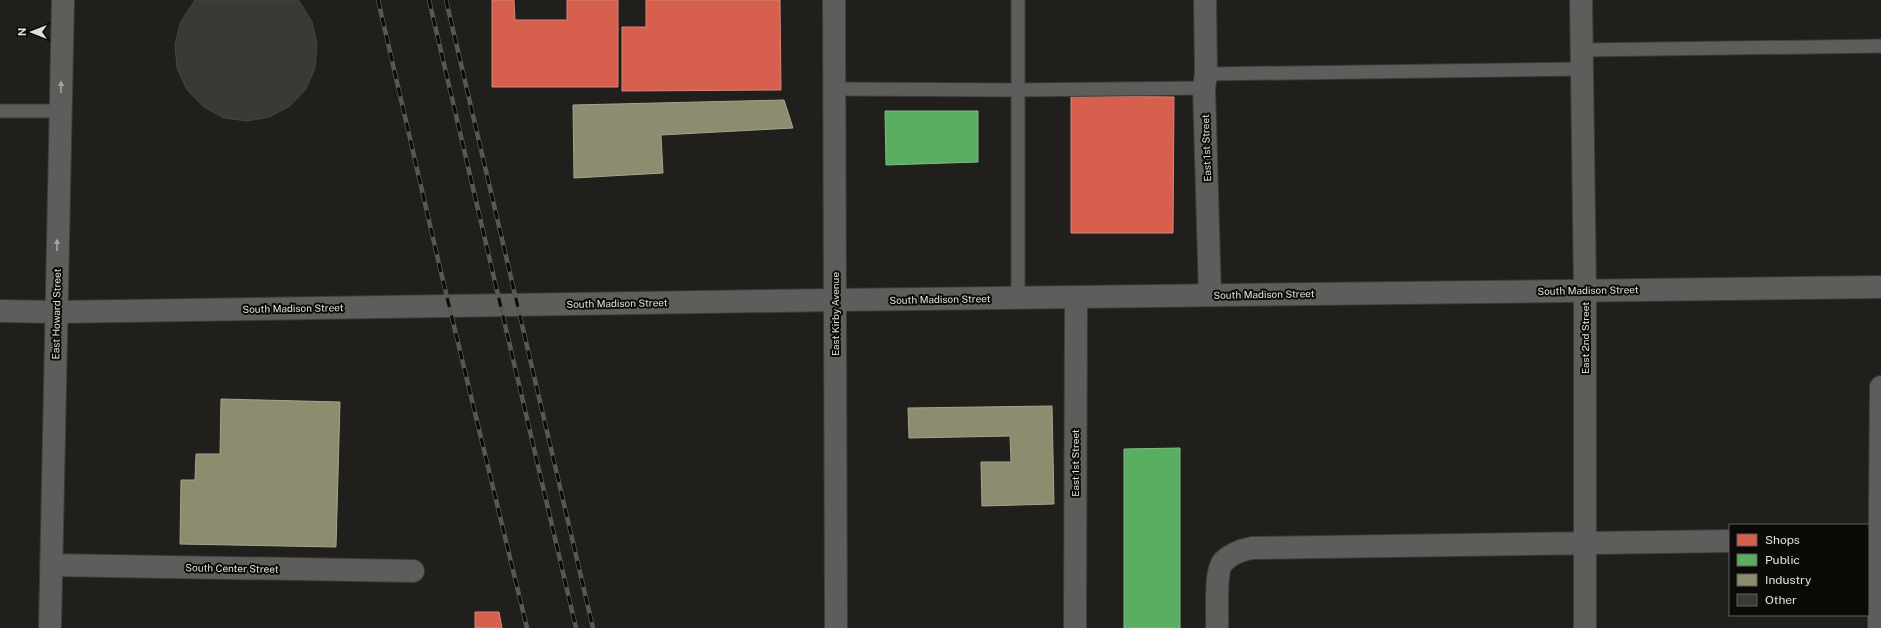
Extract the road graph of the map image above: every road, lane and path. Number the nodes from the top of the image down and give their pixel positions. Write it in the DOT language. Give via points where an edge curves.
graph roads {
  1 [pos="63,0"];
  2 [pos="834,0"];
  3 [pos="1018,0"];
  4 [pos="1205,0"];
  5 [pos="1581,0"];
  6 [pos="1881,46"];
  7 [pos="1582,60"];
  8 [pos="1205,81"];
  9 [pos="834,89"];
  10 [pos="1017,90"];
  11 [pos="0,111"];
  12 [pos="60,112"];
  13 [pos="1881,287"];
  14 [pos="1585,290"];
  15 [pos="1210,295"];
  16 [pos="1018,298"];
  17 [pos="1076,298"];
  18 [pos="835,300"];
  19 [pos="0,311"];
  20 [pos="56,312"];
  21 [pos="1881,387"];
  22 [pos="1880,493"];
  23 [pos="1873,538"];
  24 [pos="1729,541"];
  25 [pos="1585,544"];
  26 [pos="51,565"];
  27 [pos="413,571"];
  28 [pos="50,628"];
  29 [pos="836,628"];
  30 [pos="1075,628"];
  31 [pos="1218,628"];
  32 [pos="1585,628"];
  33 [pos="1879,628"];
  12 -- 1 [label="street, East Howard Street, one-way"];
  2 -- 9 [label="street, East Kirby Avenue"];
  3 -- 10 [label="lane"];
  4 -- 8 [label="street, East 1st Street"];
  5 -- 7 [label="street, East 2nd Street"];
  6 -- 7 [label="lane"];
  7 -- 8 [label="lane"];
  7 -- 14 [label="street, East 2nd Street"];
  8 -- 10 [label="lane"];
  8 -- 15 [label="street, East 1st Street"];
  9 -- 10 [label="lane"];
  9 -- 18 [label="street, East Kirby Avenue"];
  10 -- 16 [label="lane"];
  11 -- 12 [label="lane"];
  20 -- 12 [label="street, East Howard Street, one-way"];
  13 -- 14 [label="street, South Madison Street"];
  14 -- 15 [label="street, South Madison Street"];
  14 -- 25 [label="street, East 2nd Street"];
  15 -- 17 [label="street, South Madison Street"];
  16 -- 17 [label="street, South Madison Street"];
  16 -- 18 [label="street, South Madison Street"];
  17 -- 30 [label="street, East 1st Street"];
  18 -- 20 [label="street, South Madison Street"];
  18 -- 29 [label="street, East Kirby Avenue"];
  19 -- 20 [label="street, South Madison Street"];
  20 -- 26 [label="street, East Howard Street"];
  21 -- 22 [label="street"];
  22 -- 23 [label="street"];
  23 -- 33 [label="street"];
  24 -- 25 [label="street"];
  25 -- 31 [label="street" via="1252,548 1236,552 1223,562 1219,571"];
  25 -- 32 [label="street, East 2nd Street"];
  26 -- 27 [label="street, South Center Street"];
  26 -- 28 [label="street, East Howard Street"];
}
